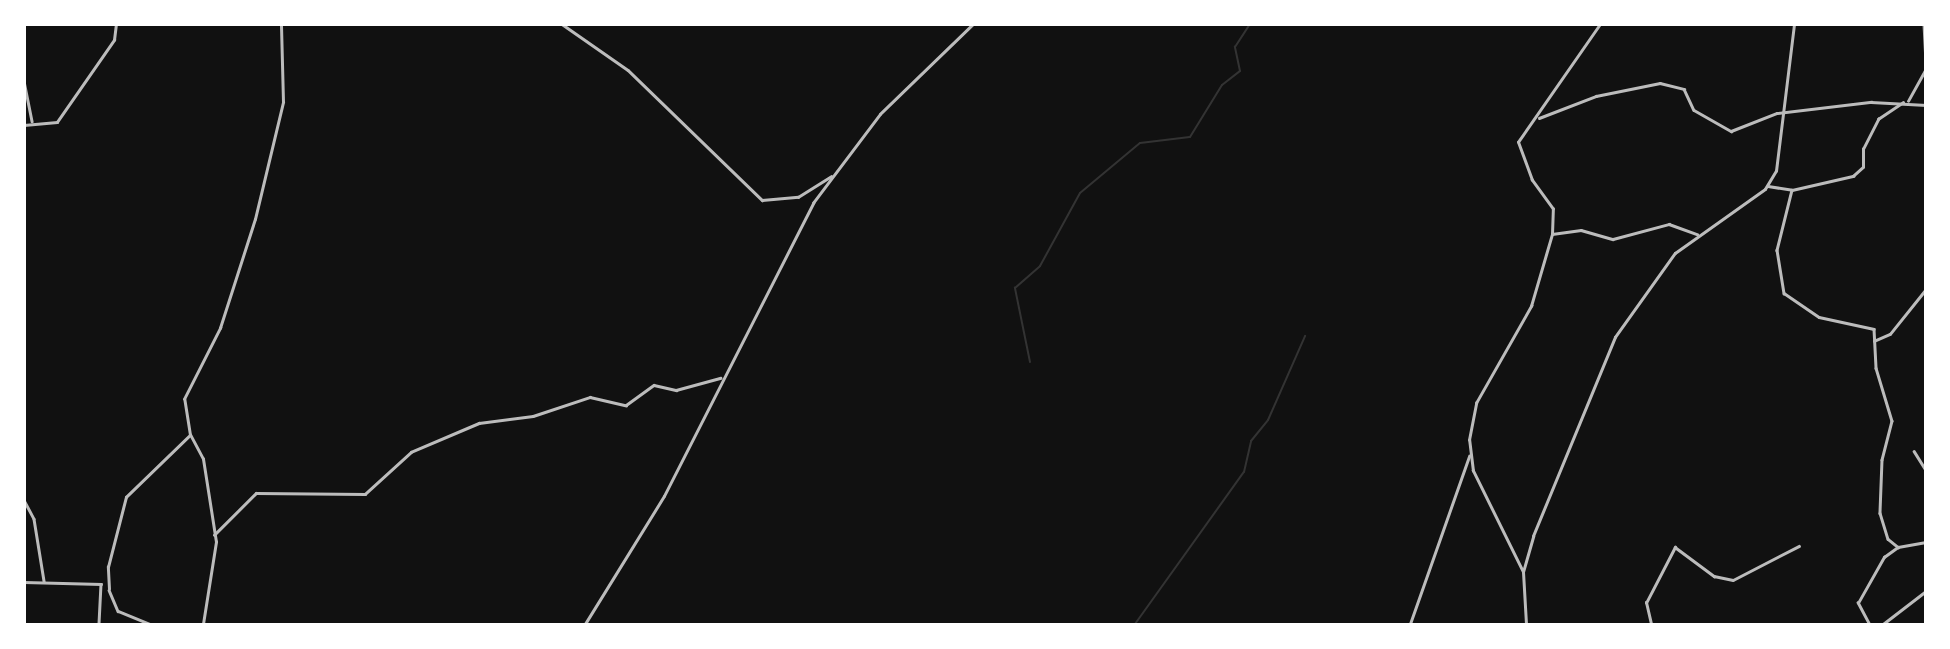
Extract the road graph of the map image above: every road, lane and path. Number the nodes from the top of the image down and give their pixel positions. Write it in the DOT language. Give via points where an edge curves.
graph roads {
  1 [pos="116,24"];
  2 [pos="281,24"];
  3 [pos="562,24"];
  4 [pos="973,24"];
  5 [pos="1600,24"];
  6 [pos="1794,24"];
  7 [pos="1924,24"];
  8 [pos="1926,61"];
  9 [pos="1926,68"];
  10 [pos="24,81"];
  11 [pos="1907,101"];
  12 [pos="1926,105"];
  13 [pos="1783,113"];
  14 [pos="1536,119"];
  15 [pos="32,121"];
  16 [pos="24,125"];
  17 [pos="832,175"];
  18 [pos="1768,186"];
  19 [pos="1792,190"];
  20 [pos="1697,233"];
  21 [pos="1552,234"];
  22 [pos="1926,289"];
  23 [pos="1874,341"];
  24 [pos="722,378"];
  25 [pos="190,435"];
  26 [pos="24,436"];
  27 [pos="1914,451"];
  28 [pos="1469,456"];
  29 [pos="24,459"];
  30 [pos="1926,470"];
  31 [pos="24,500"];
  32 [pos="214,535"];
  33 [pos="1926,542"];
  34 [pos="1799,546"];
  35 [pos="1899,547"];
  36 [pos="1523,572"];
  37 [pos="44,580"];
  38 [pos="24,582"];
  39 [pos="104,586"];
  40 [pos="109,589"];
  41 [pos="1926,591"];
  42 [pos="99,625"];
  43 [pos="150,625"];
  44 [pos="203,625"];
  45 [pos="585,625"];
  46 [pos="1410,625"];
  47 [pos="1526,625"];
  48 [pos="1651,625"];
  49 [pos="1869,625"];
  50 [pos="1884,625"];
  1 -- 15 [label="street" via="114,40 57,122"];
  2 -- 25 [label="street" via="284,90 277,129 224,317 186,394"];
  3 -- 17 [label="street" via="628,70 762,200 798,197"];
  4 -- 17 [label="street" via="889,104"];
  5 -- 14 [label="street"];
  6 -- 13 [label="street"];
  7 -- 8 [label="street"];
  9 -- 11 [label="street"];
  10 -- 15 [label="street"];
  11 -- 12 [label="street"];
  11 -- 13 [label="street"];
  11 -- 19 [label="street" via="1878,119 1863,149 1863,167 1853,176"];
  13 -- 14 [label="street" via="1728,131 1691,108 1684,89 1660,83 1596,96"];
  13 -- 18 [label="street"];
  14 -- 21 [label="street" via="1521,135 1519,153 1553,209"];
  15 -- 16 [label="street"];
  17 -- 24 [label="street"];
  18 -- 19 [label="street"];
  18 -- 20 [label="street"];
  19 -- 23 [label="street" via="1777,250 1784,293 1819,317 1871,326"];
  20 -- 21 [label="street" via="1669,224 1618,238 1581,230"];
  20 -- 36 [label="street" via="1675,253 1615,337"];
  21 -- 28 [label="street" via="1531,306 1476,403"];
  22 -- 23 [label="street" via="1916,293 1890,334"];
  23 -- 35 [label="street" via="1892,421 1882,456 1880,513 1888,539"];
  24 -- 32 [label="street" via="676,390 654,385 626,405 590,397 479,423 411,452 365,494 256,493"];
  24 -- 45 [label="street" via="659,505"];
  25 -- 32 [label="street" via="203,459"];
  25 -- 40 [label="street" via="126,497 108,567"];
  26 -- 29 [label="street"];
  27 -- 30 [label="street"];
  28 -- 36 [label="street"];
  28 -- 46 [label="street"];
  31 -- 37 [label="street" via="34,519"];
  32 -- 44 [label="street" via="213,585"];
  33 -- 35 [label="street"];
  34 -- 48 [label="street" via="1734,580 1714,576 1675,547 1646,603"];
  35 -- 49 [label="street" via="1884,557 1859,600"];
  36 -- 47 [label="street"];
  37 -- 38 [label="street"];
  37 -- 39 [label="street"];
  39 -- 40 [label="street"];
  39 -- 42 [label="street"];
  40 -- 43 [label="street" via="118,611"];
  41 -- 50 [label="street"];
}
